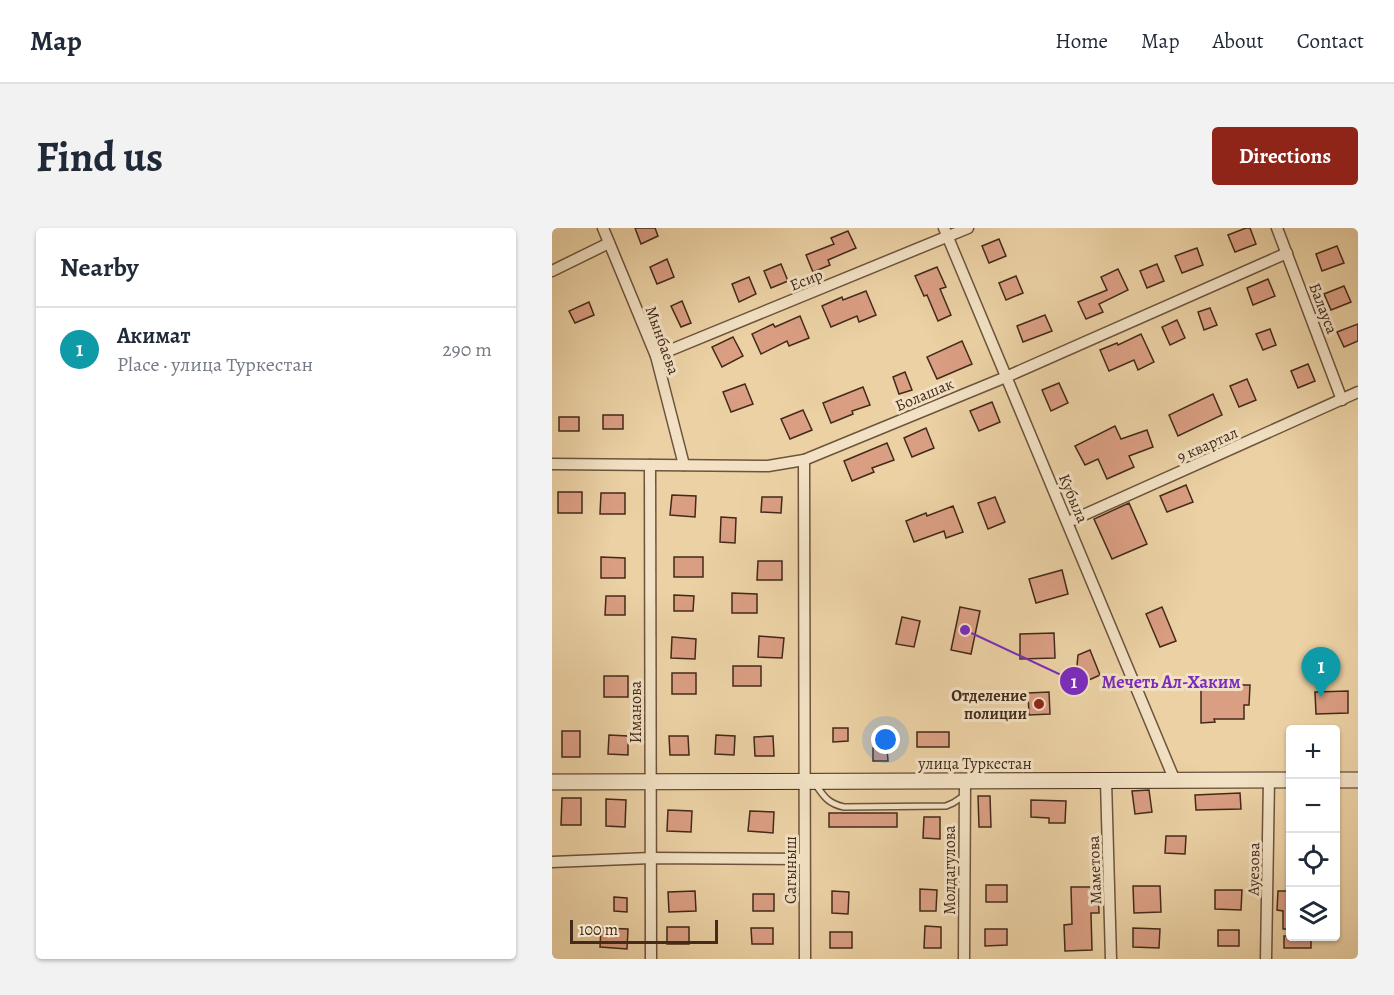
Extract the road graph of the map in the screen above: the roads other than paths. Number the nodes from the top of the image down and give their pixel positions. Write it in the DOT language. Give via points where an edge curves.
graph roads {
  1 [pos="603,228"];
  2 [pos="968,228"];
  3 [pos="1277,228"];
  4 [pos="946,233"];
  5 [pos="609,243"];
  6 [pos="1287,253"];
  7 [pos="552,272"];
  8 [pos="656,356"];
  9 [pos="1006,377"];
  10 [pos="1358,392"];
  11 [pos="1342,400"];
  12 [pos="804,460"];
  13 [pos="552,464"];
  14 [pos="650,465"];
  15 [pos="684,465"];
  16 [pos="1068,522"];
  17 [pos="1269,779"];
  18 [pos="1286,780"];
  19 [pos="1340,780"];
  20 [pos="1358,780"];
  21 [pos="808,781"];
  22 [pos="1106,781"];
  23 [pos="1175,781"];
  24 [pos="552,782"];
  25 [pos="651,782"];
  26 [pos="965,788"];
  27 [pos="651,858"];
  28 [pos="804,860"];
  29 [pos="552,862"];
  30 [pos="651,959"];
  31 [pos="805,959"];
  32 [pos="964,959"];
  33 [pos="1111,959"];
  34 [pos="1266,959"];
  1 -- 5 [label="street, Мынбаева"];
  2 -- 4 [label="street, Есир"];
  3 -- 6 [label="street, Балауса"];
  4 -- 8 [label="street, Есир"];
  4 -- 9 [label="street, Кубыла"];
  5 -- 7 [label="street"];
  5 -- 8 [label="street, Мынбаева"];
  6 -- 9 [label="street, Болашак"];
  6 -- 11 [label="street, Балауса"];
  8 -- 15 [label="street, Мынбаева"];
  9 -- 12 [label="street, Болашак"];
  9 -- 16 [label="street, Кубыла"];
  10 -- 11 [label="street, 9 квартал"];
  11 -- 16 [label="street, 9 квартал"];
  12 -- 15 [label="street, Болашак" via="768,466"];
  12 -- 21 [label="street, Сагыныш"];
  13 -- 14 [label="street, Болашак"];
  14 -- 15 [label="street, Болашак"];
  14 -- 25 [label="street, Иманова"];
  16 -- 23 [label="street, Кубыла"];
  17 -- 18 [label="street, улица Туркестан"];
  17 -- 23 [label="street, улица Туркестан"];
  17 -- 34 [label="street, Ауезова"];
  19 -- 20 [label="street"];
  21 -- 25 [label="street, улица Туркестан"];
  21 -- 26 [label="street, улица Туркестан"];
  21 -- 26 [label="lane" via="835,806 844,807 946,806 953,804"];
  21 -- 28 [label="street, Сагыныш"];
  22 -- 23 [label="street, улица Туркестан"];
  22 -- 26 [label="street, улица Туркестан"];
  22 -- 33 [label="street, Маметова"];
  24 -- 25 [label="street, улица Туркестан"];
  25 -- 27 [label="street, Иманова"];
  26 -- 32 [label="street, Молдагулова"];
  27 -- 28 [label="street"];
  27 -- 29 [label="street"];
  27 -- 30 [label="street, Иманова"];
  28 -- 31 [label="street, Сагыныш"];
}
